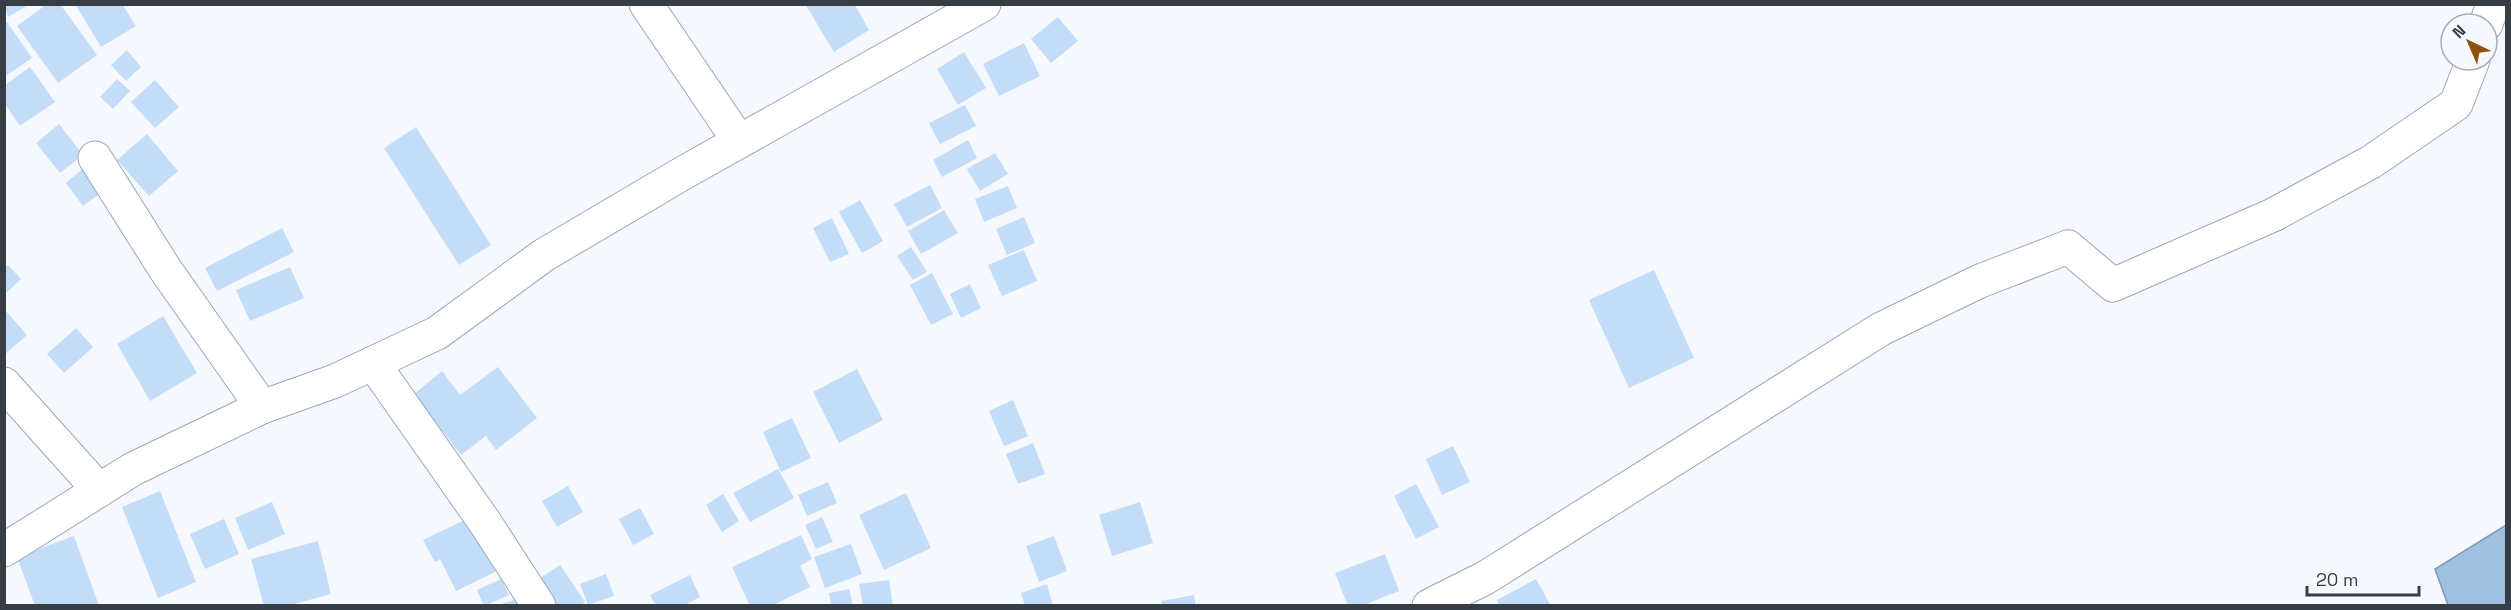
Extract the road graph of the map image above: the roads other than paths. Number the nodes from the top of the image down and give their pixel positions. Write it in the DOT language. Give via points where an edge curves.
graph roads {
  1 [pos="645,4"];
  2 [pos="984,4"];
  3 [pos="2468,72"];
  4 [pos="739,141"];
  5 [pos="95,158"];
  6 [pos="373,363"];
  7 [pos="4,384"];
  8 [pos="262,407"];
  9 [pos="99,490"];
  10 [pos="5,548"];
  11 [pos="539,606"];
  12 [pos="1429,606"];
  1 -- 4 [label="street"];
  2 -- 4 [label="street"];
  3 -- 12 [label="street" via="2456,104 2371,162 2273,215 2113,285 2068,247 1980,281 1881,329 1485,578"];
  4 -- 6 [label="street" via="543,255 437,333"];
  5 -- 8 [label="street" via="165,269"];
  6 -- 8 [label="street"];
  6 -- 11 [label="street"];
  7 -- 9 [label="street"];
  8 -- 9 [label="street" via="133,469"];
  9 -- 10 [label="street"];
}
